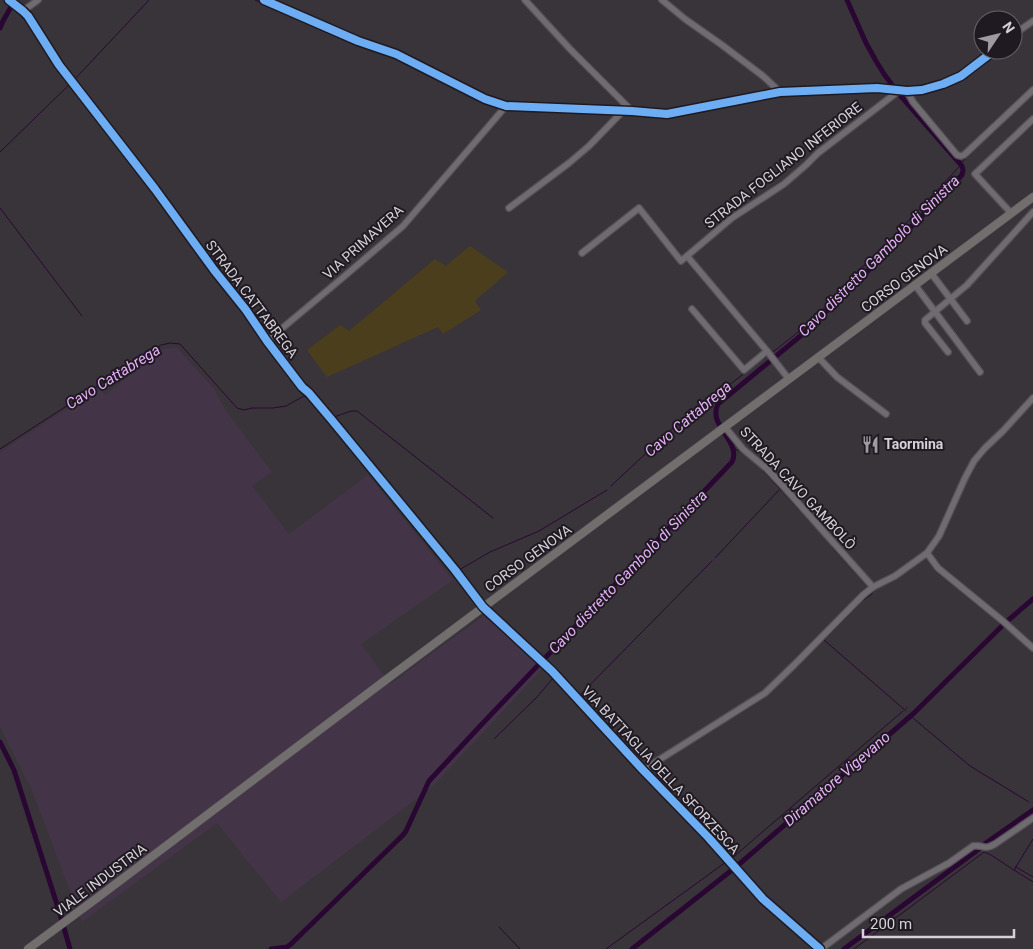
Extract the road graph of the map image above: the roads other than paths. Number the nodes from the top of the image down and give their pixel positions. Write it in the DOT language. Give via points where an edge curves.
graph roads {
  1 [pos="9,0"];
  2 [pos="38,0"];
  3 [pos="264,0"];
  4 [pos="525,0"];
  5 [pos="662,0"];
  6 [pos="28,7"];
  7 [pos="981,60"];
  8 [pos="1033,90"];
  9 [pos="899,91"];
  10 [pos="780,92"];
  11 [pos="506,106"];
  12 [pos="623,111"];
  13 [pos="632,111"];
  14 [pos="1033,119"];
  15 [pos="1033,196"];
  16 [pos="509,208"];
  17 [pos="1033,212"];
  18 [pos="1011,213"];
  19 [pos="582,253"];
  20 [pos="687,256"];
  21 [pos="931,273"];
  22 [pos="914,285"];
  23 [pos="951,300"];
  24 [pos="692,309"];
  25 [pos="935,312"];
  26 [pos="967,321"];
  27 [pos="267,341"];
  28 [pos="767,351"];
  29 [pos="948,352"];
  30 [pos="818,356"];
  31 [pos="980,372"];
  32 [pos="788,378"];
  33 [pos="1033,398"];
  34 [pos="886,414"];
  35 [pos="723,429"];
  36 [pos="927,553"];
  37 [pos="873,587"];
  38 [pos="483,607"];
  39 [pos="1033,648"];
  40 [pos="642,770"];
  41 [pos="1033,818"];
  42 [pos="187,830"];
  43 [pos="28,949"];
  44 [pos="821,949"];
  1 -- 6 [label="street, STRADA CATTABREGA" via="17,6"];
  2 -- 6 [label="street"];
  3 -- 11 [label="street, STRADA FOGLIANO INFERIORE" via="396,54 485,99"];
  4 -- 13 [label="street"];
  5 -- 10 [label="street"];
  6 -- 27 [label="street, STRADA CATTABREGA" via="59,65"];
  7 -- 9 [label="street, STRADA FOGLIANO INFERIORE" via="961,76 943,84 922,90"];
  8 -- 9 [label="street" via="961,156 913,102"];
  9 -- 10 [label="street, STRADA FOGLIANO INFERIORE" via="877,88"];
  9 -- 20 [label="street, STRADA FOGLIANO INFERIORE" via="818,153 784,184 732,218"];
  10 -- 13 [label="street, STRADA FOGLIANO INFERIORE" via="667,114"];
  11 -- 12 [label="street, STRADA FOGLIANO INFERIORE"];
  11 -- 27 [label="street, VIA PRIMAVERA" via="403,226"];
  12 -- 13 [label="street, STRADA FOGLIANO INFERIORE"];
  12 -- 16 [label="street" via="569,164"];
  14 -- 18 [label="street" via="975,174"];
  15 -- 18 [label="main road, CORSO GENOVA"];
  17 -- 23 [label="street"];
  18 -- 21 [label="main road, CORSO GENOVA"];
  19 -- 20 [label="street, STRADA FOGLIANO INFERIORE" via="639,208 681,261"];
  20 -- 28 [label="street"];
  21 -- 22 [label="main road, CORSO GENOVA"];
  21 -- 23 [label="street"];
  22 -- 25 [label="street"];
  22 -- 30 [label="main road, CORSO GENOVA"];
  23 -- 25 [label="street"];
  23 -- 26 [label="street"];
  24 -- 28 [label="street" via="744,370"];
  25 -- 29 [label="street" via="925,323"];
  25 -- 31 [label="street"];
  27 -- 38 [label="street, STRADA CATTABREGA"];
  28 -- 32 [label="street"];
  30 -- 32 [label="main road, CORSO GENOVA"];
  30 -- 34 [label="street" via="837,376"];
  32 -- 35 [label="main road, CORSO GENOVA"];
  33 -- 36 [label="street" via="974,461 939,536"];
  35 -- 37 [label="street, STRADA CAVO GAMBOLÒ" via="767,469"];
  35 -- 38 [label="main road, CORSO GENOVA"];
  36 -- 37 [label="street"];
  36 -- 39 [label="street" via="938,568"];
  37 -- 40 [label="street" via="765,693"];
  38 -- 40 [label="street, VIA BATTAGLIA DELLA SFORZESCA" via="542,662"];
  38 -- 42 [label="main road, CORSO GENOVA"];
  40 -- 44 [label="street, VIA BATTAGLIA DELLA SFORZESCA" via="763,899"];
  41 -- 44 [label="street" via="989,848 973,846 901,889"];
  42 -- 43 [label="main road, VIALE INDUSTRIA"];
}
